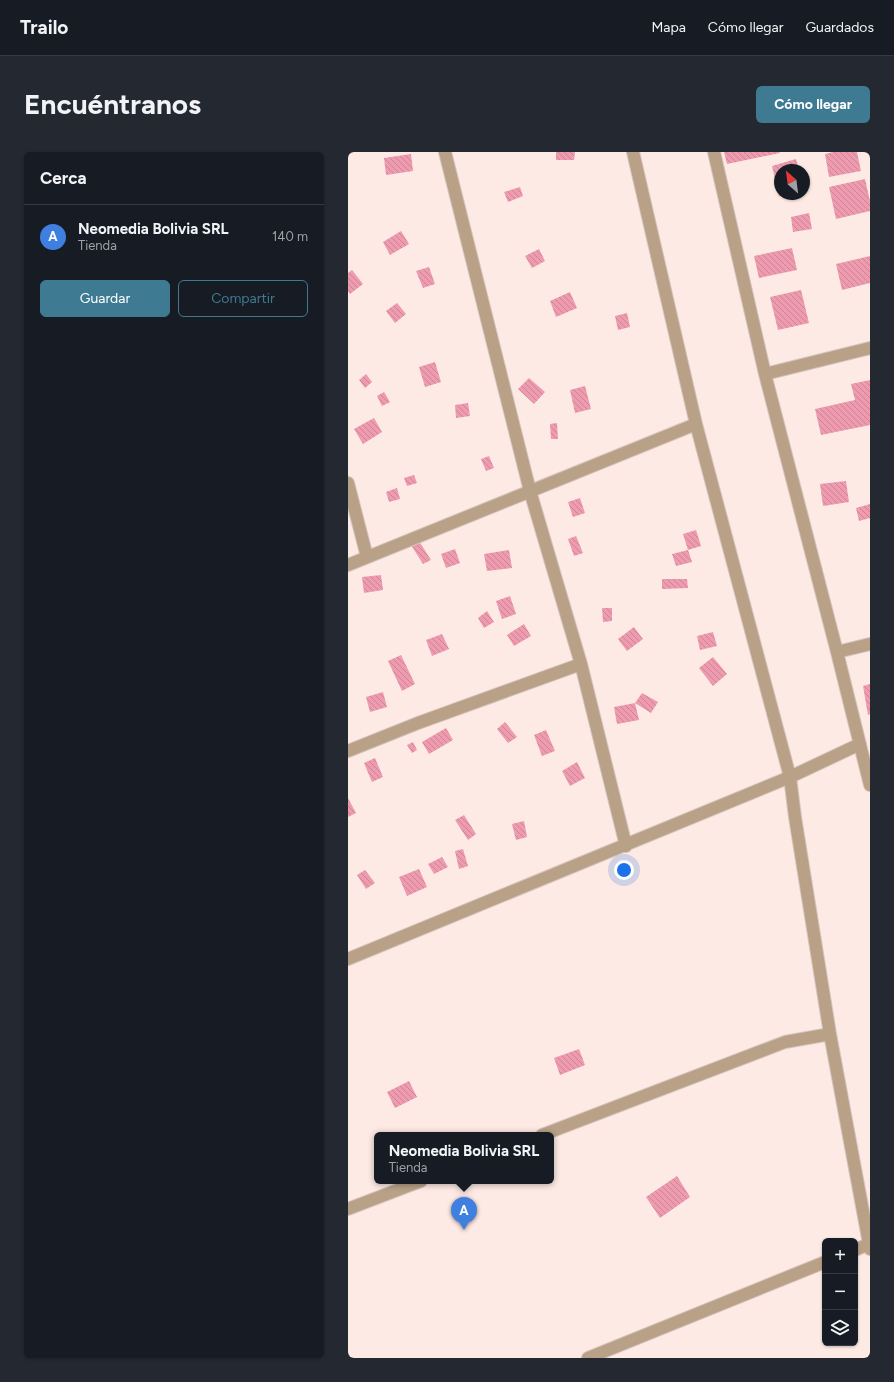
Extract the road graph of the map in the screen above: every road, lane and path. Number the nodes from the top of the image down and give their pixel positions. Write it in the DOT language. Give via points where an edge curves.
graph roads {
  1 [pos="444,152"];
  2 [pos="633,152"];
  3 [pos="714,152"];
  4 [pos="870,348"];
  5 [pos="765,374"];
  6 [pos="696,424"];
  7 [pos="348,482"];
  8 [pos="530,492"];
  9 [pos="367,557"];
  10 [pos="348,565"];
  11 [pos="870,644"];
  12 [pos="838,652"];
  13 [pos="580,664"];
  14 [pos="860,744"];
  15 [pos="348,751"];
  16 [pos="790,777"];
  17 [pos="870,785"];
  18 [pos="626,846"];
  19 [pos="348,959"];
  20 [pos="830,1034"];
  21 [pos="550,1132"];
  22 [pos="413,1184"];
  23 [pos="348,1209"];
  24 [pos="870,1246"];
  25 [pos="858,1249"];
  26 [pos="822,1263"];
  27 [pos="588,1358"];
  1 -- 8 [label="street"];
  2 -- 6 [label="street"];
  3 -- 5 [label="street"];
  4 -- 5 [label="street"];
  5 -- 12 [label="street"];
  6 -- 8 [label="street"];
  6 -- 16 [label="street"];
  7 -- 9 [label="street"];
  8 -- 9 [label="street"];
  8 -- 13 [label="street"];
  9 -- 10 [label="street"];
  11 -- 12 [label="street"];
  12 -- 14 [label="street"];
  13 -- 15 [label="street"];
  13 -- 18 [label="street"];
  14 -- 16 [label="street"];
  14 -- 17 [label="street"];
  16 -- 18 [label="street"];
  16 -- 20 [label="street"];
  18 -- 19 [label="street"];
  20 -- 21 [label="street" via="784,1042"];
  20 -- 24 [label="street"];
  22 -- 23 [label="street"];
  24 -- 25 [label="street"];
  26 -- 27 [label="street"];
}
